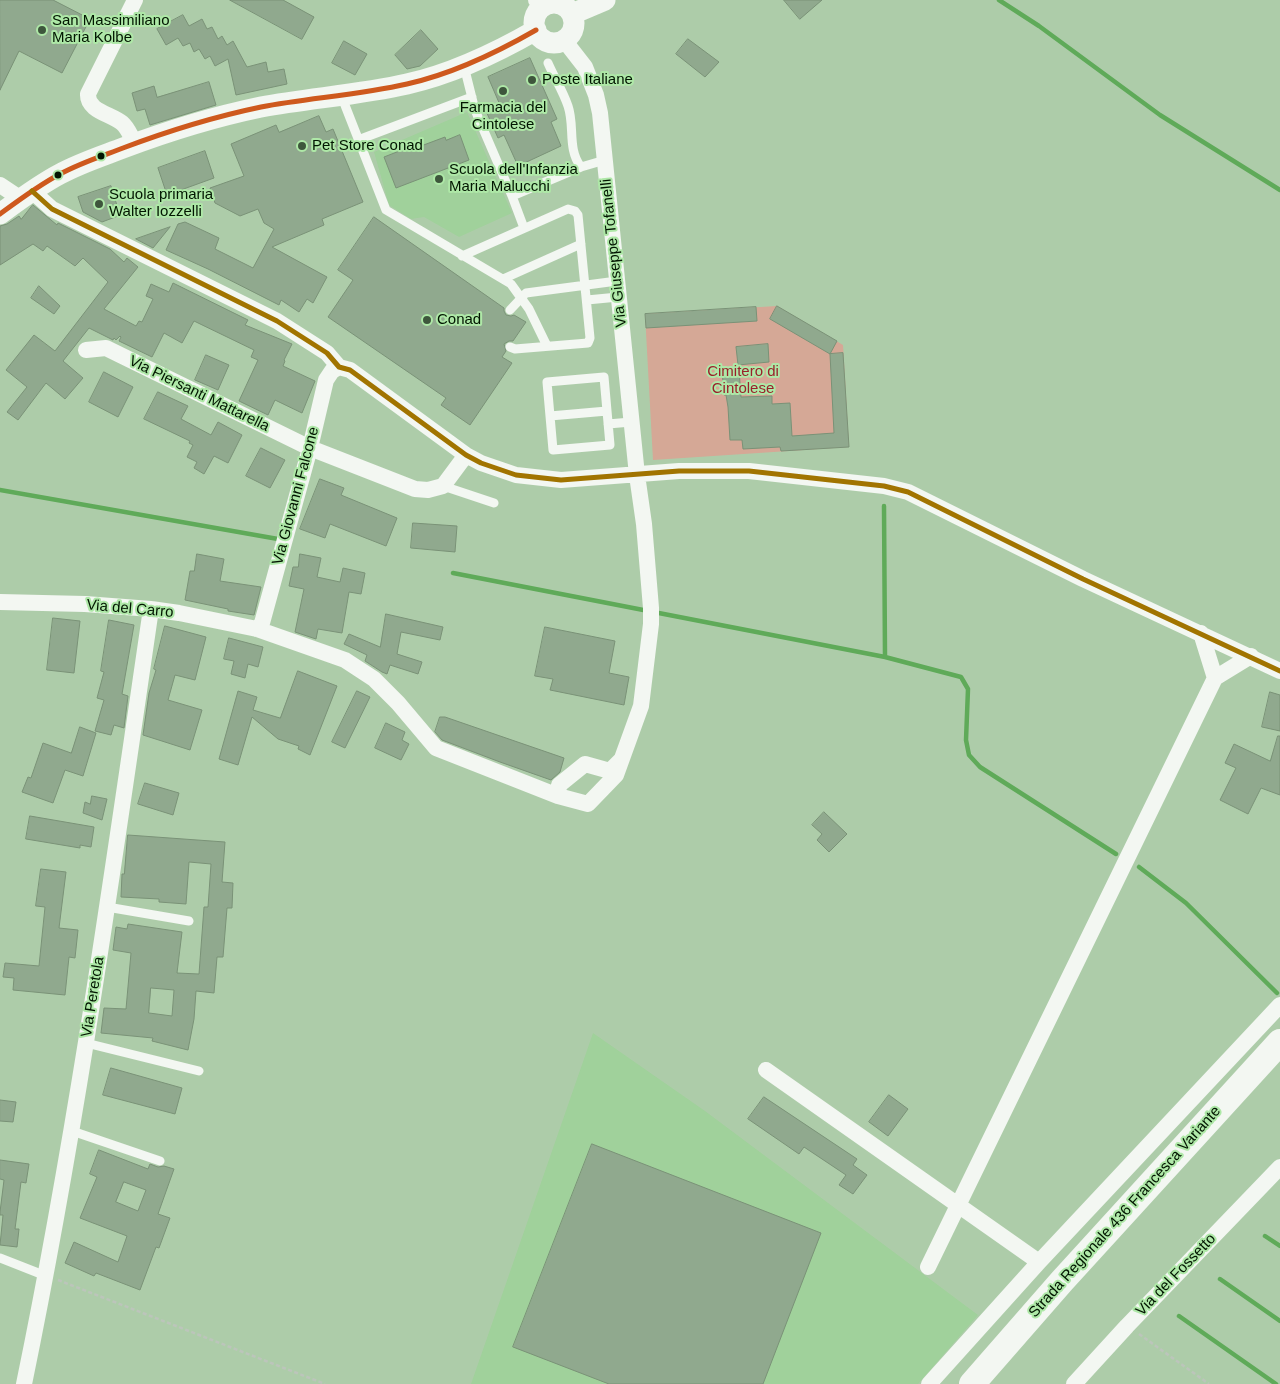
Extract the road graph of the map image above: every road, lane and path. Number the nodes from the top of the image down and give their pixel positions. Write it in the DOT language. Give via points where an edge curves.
graph roads {
  1 [pos="135,0"];
  2 [pos="605,0"];
  3 [pos="539,4"];
  4 [pos="572,14"];
  5 [pos="536,30"];
  6 [pos="564,40"];
  7 [pos="548,63"];
  8 [pos="464,66"];
  9 [pos="340,95"];
  10 [pos="472,97"];
  11 [pos="358,140"];
  12 [pos="135,144"];
  13 [pos="605,160"];
  14 [pos="581,167"];
  15 [pos="0,185"];
  16 [pos="27,195"];
  17 [pos="512,196"];
  18 [pos="0,214"];
  19 [pos="524,228"];
  20 [pos="581,244"];
  21 [pos="462,256"];
  22 [pos="503,279"];
  23 [pos="585,285"];
  24 [pos="618,289"];
  25 [pos="521,297"];
  26 [pos="587,300"];
  27 [pos="510,310"];
  28 [pos="547,346"];
  29 [pos="510,347"];
  30 [pos="86,350"];
  31 [pos="339,367"];
  32 [pos="607,411"];
  33 [pos="550,416"];
  34 [pos="632,422"];
  35 [pos="608,424"];
  36 [pos="310,448"];
  37 [pos="466,455"];
  38 [pos="637,475"];
  39 [pos="443,486"];
  40 [pos="494,503"];
  41 [pos="0,602"];
  42 [pos="151,609"];
  43 [pos="257,629"];
  44 [pos="1201,633"];
  45 [pos="1251,656"];
  46 [pos="1280,671"];
  47 [pos="1215,678"];
  48 [pos="622,758"];
  49 [pos="558,796"];
  50 [pos="107,907"];
  51 [pos="189,920"];
  52 [pos="1280,1005"];
  53 [pos="1280,1042"];
  54 [pos="86,1043"];
  55 [pos="766,1070"];
  56 [pos="199,1071"];
  57 [pos="72,1131"];
  58 [pos="160,1161"];
  59 [pos="1280,1167"];
  60 [pos="958,1205"];
  61 [pos="0,1258"];
  62 [pos="1039,1262"];
  63 [pos="928,1267"];
  64 [pos="46,1276"];
  65 [pos="1127,1326"];
  66 [pos="24,1384"];
  67 [pos="325,1384"];
  68 [pos="928,1384"];
  69 [pos="972,1384"];
  70 [pos="1074,1384"];
  71 [pos="1209,1384"];
  1 -- 12 [label="street" via="88,99 92,106 124,125"];
  2 -- 4 [label="street"];
  3 -- 4 [label="street" via="558,3"];
  3 -- 5 [label="street"];
  4 -- 6 [label="street" via="572,31"];
  5 -- 6 [label="street" via="544,40"];
  5 -- 8 [label="street"];
  6 -- 13 [label="street, Via Giuseppe Tofanelli" via="585,67 596,95"];
  7 -- 14 [label="lane" via="569,107 573,152"];
  8 -- 9 [label="street" via="407,84"];
  8 -- 10 [label="lane"];
  9 -- 11 [label="lane"];
  9 -- 12 [label="street" via="220,116"];
  10 -- 11 [label="lane"];
  10 -- 17 [label="lane"];
  11 -- 21 [label="lane" via="386,210"];
  12 -- 16 [label="street" via="59,174"];
  13 -- 14 [label="lane"];
  13 -- 24 [label="street, Via Giuseppe Tofanelli"];
  14 -- 17 [label="lane"];
  15 -- 16 [label="street"];
  16 -- 18 [label="street"];
  16 -- 31 [label="street" via="277,321 327,353"];
  17 -- 19 [label="lane"];
  19 -- 20 [label="lane" via="571,210 578,215"];
  19 -- 21 [label="lane"];
  20 -- 22 [label="lane"];
  20 -- 23 [label="lane"];
  21 -- 22 [label="lane"];
  22 -- 25 [label="lane"];
  23 -- 24 [label="lane"];
  23 -- 25 [label="lane" via="526,293"];
  23 -- 26 [label="lane"];
  24 -- 26 [label="lane"];
  24 -- 34 [label="street, Via Giuseppe Tofanelli"];
  25 -- 27 [label="lane"];
  25 -- 28 [label="lane"];
  26 -- 28 [label="lane" via="588,343"];
  28 -- 29 [label="lane"];
  30 -- 36 [label="street, Via Piersanti Mattarella" via="106,348"];
  31 -- 36 [label="street, Via Giovanni Falcone" via="326,380"];
  31 -- 37 [label="street" via="350,370"];
  32 -- 33 [label="lane"];
  32 -- 33 [label="lane" via="604,377 556,381 547,382"];
  32 -- 35 [label="lane"];
  33 -- 35 [label="lane" via="553,450 610,445"];
  34 -- 35 [label="lane"];
  34 -- 38 [label="street, Via Giuseppe Tofanelli"];
  36 -- 39 [label="street, Via Piersanti Mattarella" via="415,490"];
  36 -- 43 [label="street, Via Giovanni Falcone" via="262,623"];
  37 -- 38 [label="street" via="528,477 561,480"];
  37 -- 39 [label="street"];
  38 -- 44 [label="street" via="748,471 884,486 908,492 1083,579"];
  38 -- 48 [label="street, Via Giuseppe Tofanelli" via="652,624 641,706"];
  39 -- 40 [label="lane"];
  41 -- 42 [label="street, Via del Carro"];
  42 -- 43 [label="street, Via del Carro"];
  42 -- 50 [label="street, Via Peretola"];
  43 -- 49 [label="street, Via del Carro" via="345,660 374,679 436,748"];
  44 -- 45 [label="street"];
  44 -- 47 [label="street"];
  45 -- 46 [label="street"];
  45 -- 47 [label="street"];
  47 -- 60 [label="street"];
  48 -- 49 [label="street" via="610,771 585,764 559,785"];
  48 -- 49 [label="street, Via Giuseppe Tofanelli" via="616,775 588,804"];
  50 -- 51 [label="lane"];
  50 -- 54 [label="street, Via Peretola"];
  52 -- 62 [label="street"];
  53 -- 69 [label="main road, Strada Regionale 436 Francesca Variante" via="1068,1273"];
  54 -- 56 [label="lane"];
  54 -- 57 [label="street, Via Peretola"];
  55 -- 60 [label="street"];
  57 -- 58 [label="lane"];
  57 -- 64 [label="street, Via Peretola"];
  59 -- 65 [label="street, Via del Fossetto"];
  60 -- 62 [label="street"];
  60 -- 63 [label="street"];
  61 -- 64 [label="lane"];
  62 -- 68 [label="street"];
  64 -- 66 [label="street, Via Peretola"];
  64 -- 67 [label="path"];
  65 -- 70 [label="street, Via del Fossetto"];
  65 -- 71 [label="path"];
}
